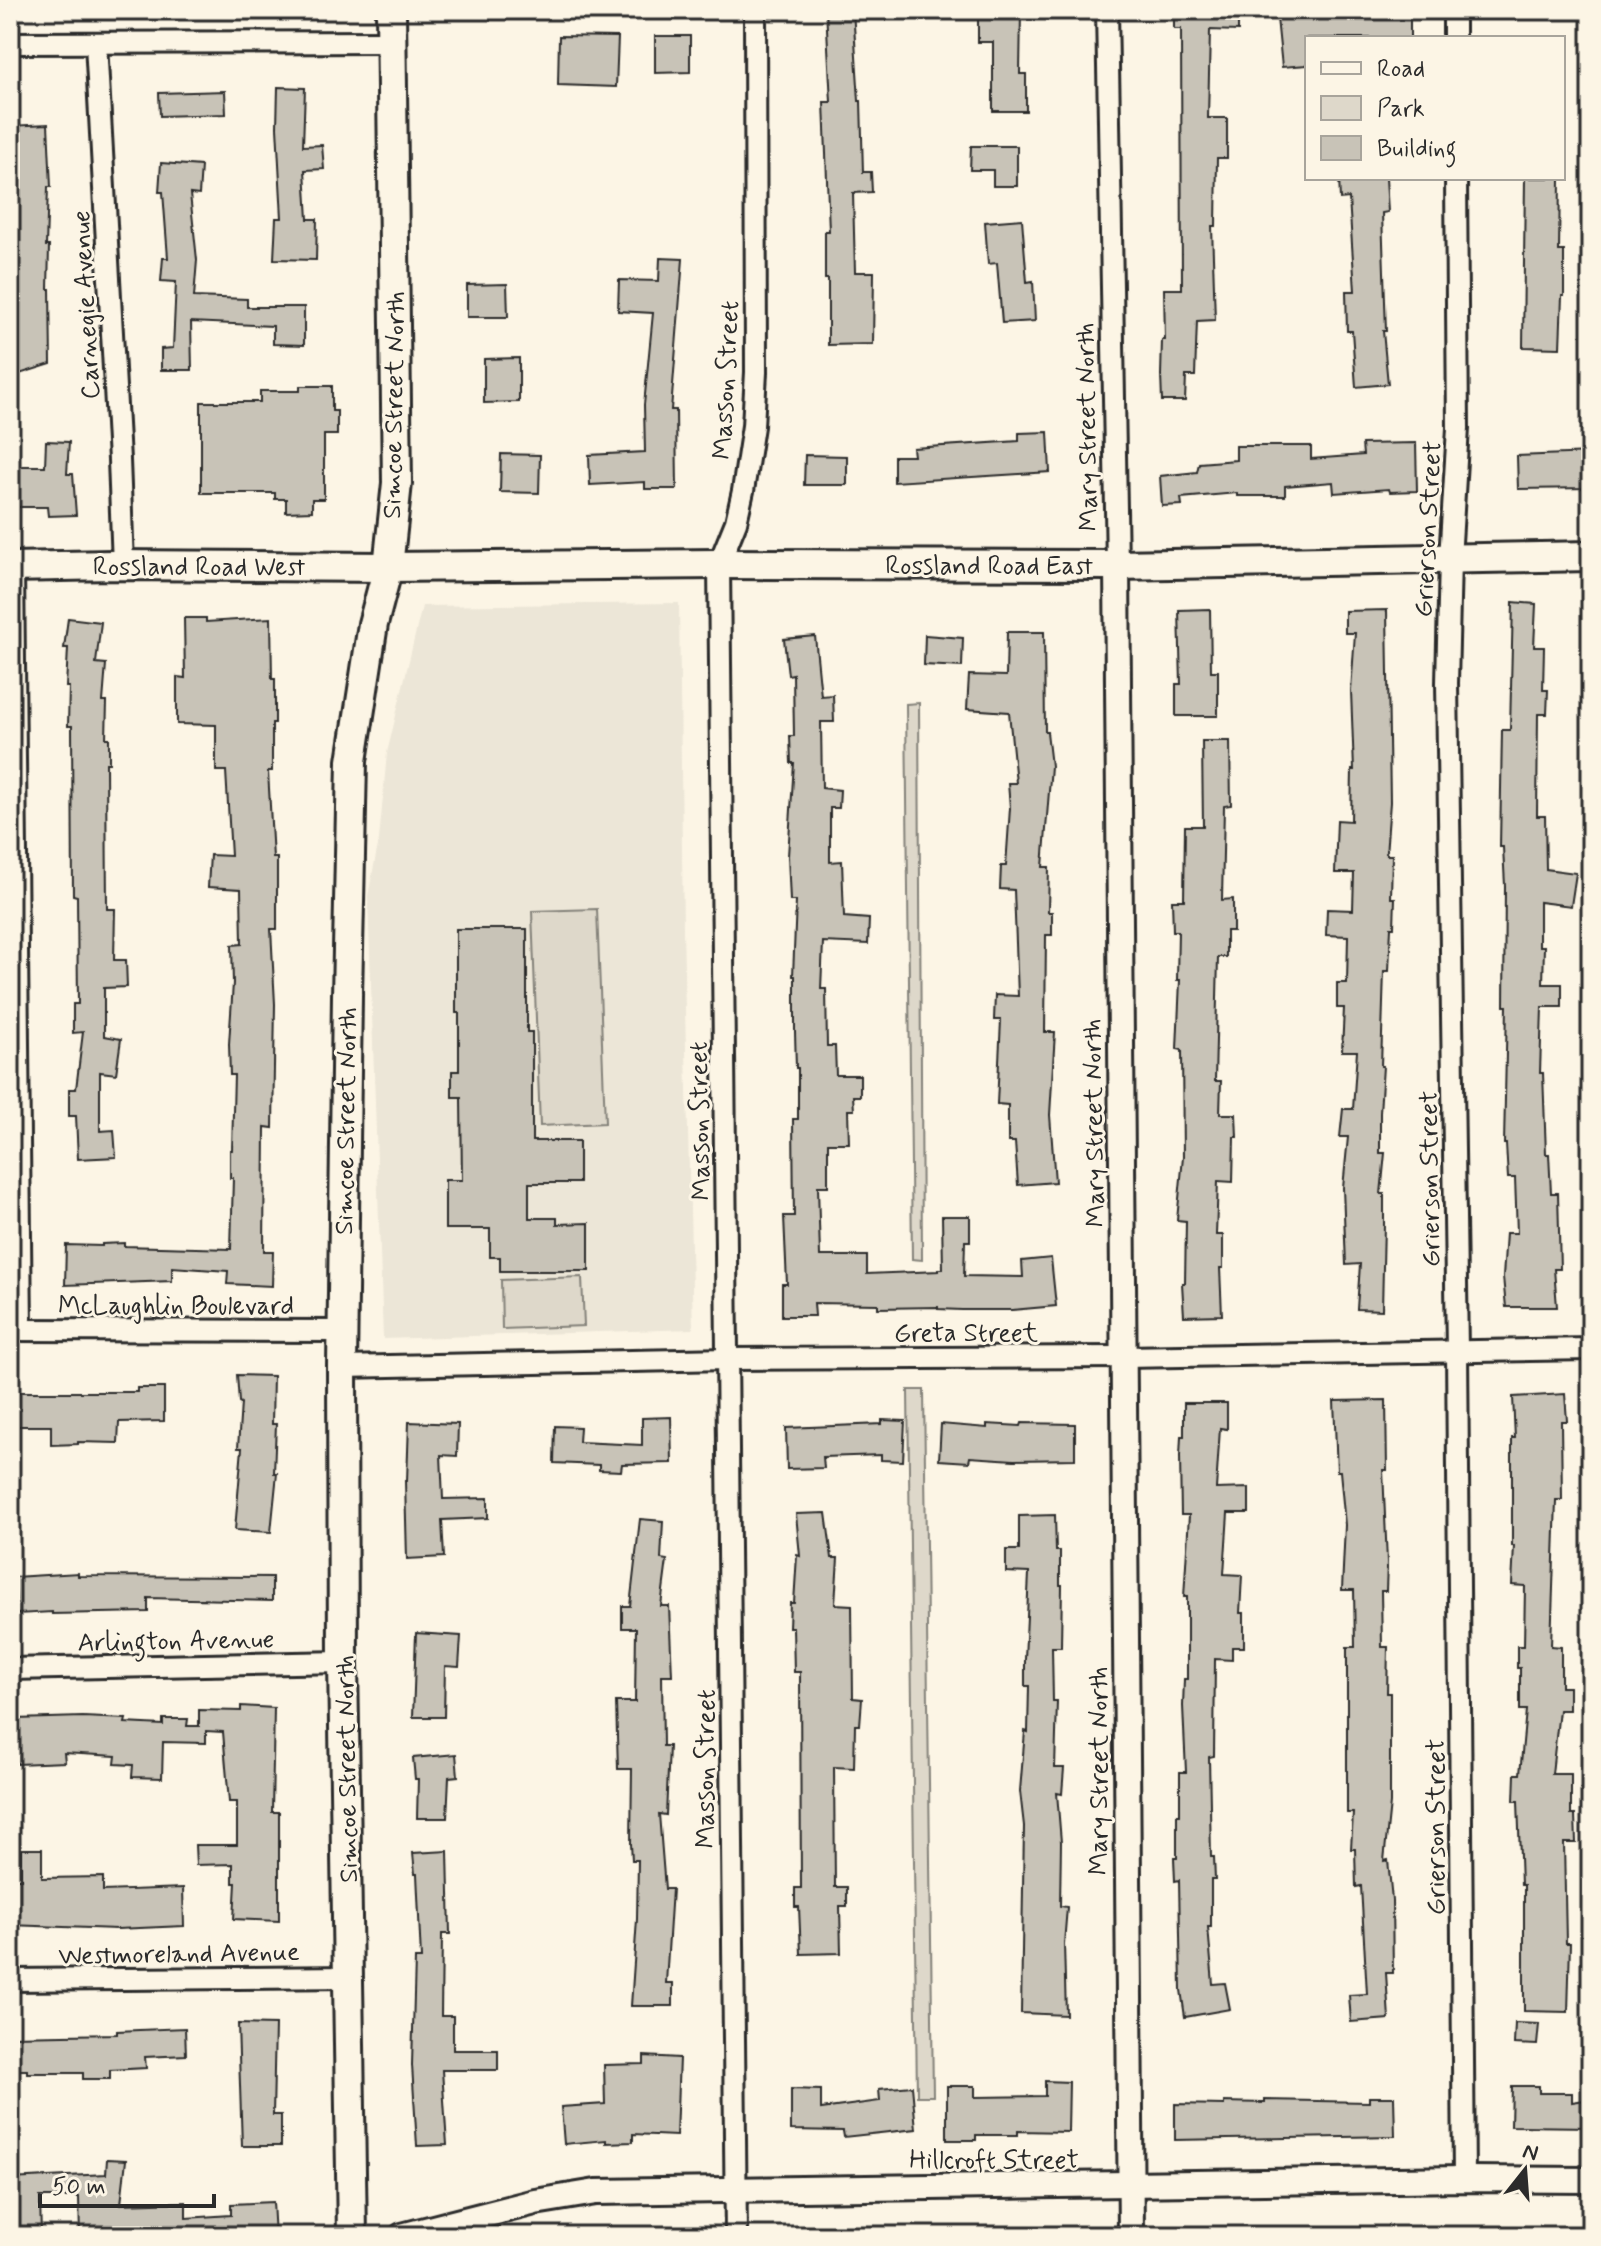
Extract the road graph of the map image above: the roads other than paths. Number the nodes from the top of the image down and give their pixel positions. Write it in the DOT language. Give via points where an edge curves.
graph roads {
  1 [pos="391,10"];
  2 [pos="755,10"];
  3 [pos="1107,10"];
  4 [pos="1454,10"];
  5 [pos="1454,36"];
  6 [pos="391,42"];
  7 [pos="10,43"];
  8 [pos="96,43"];
  9 [pos="1456,180"];
  10 [pos="1591,556"];
  11 [pos="1450,559"];
  12 [pos="719,564"];
  13 [pos="123,565"];
  14 [pos="1117,565"];
  15 [pos="12,567"];
  16 [pos="388,567"];
  17 [pos="16,1330"];
  18 [pos="342,1331"];
  19 [pos="1591,1349"];
  20 [pos="1457,1350"];
  21 [pos="1124,1357"];
  22 [pos="728,1359"];
  23 [pos="342,1367"];
  24 [pos="343,1662"];
  25 [pos="10,1669"];
  26 [pos="350,1977"];
  27 [pos="10,1980"];
  28 [pos="1464,2179"];
  29 [pos="1591,2180"];
  30 [pos="1130,2185"];
  31 [pos="735,2189"];
  32 [pos="352,2236"];
  33 [pos="402,2236"];
  34 [pos="736,2236"];
  35 [pos="1131,2236"];
  1 -- 6 [label="main road, Simcoe Street North"];
  2 -- 12 [label="street, Masson Street" via="753,426 736,522"];
  3 -- 14 [label="street, Mary Street North"];
  4 -- 5 [label="street"];
  6 -- 8 [label="street"];
  6 -- 16 [label="main road, Simcoe Street North" via="397,483"];
  7 -- 8 [label="street"];
  8 -- 13 [label="street, Carnegie Avenue"];
  9 -- 11 [label="street, Grierson Street" via="1458,428"];
  10 -- 11 [label="main road, Rossland Road East"];
  11 -- 14 [label="main road, Rossland Road East"];
  11 -- 20 [label="street, Grierson Street" via="1447,683"];
  12 -- 14 [label="main road, Rossland Road East"];
  12 -- 16 [label="main road, Rossland Road East"];
  12 -- 22 [label="street, Masson Street"];
  13 -- 15 [label="main road, Rossland Road West"];
  13 -- 16 [label="main road, Rossland Road West"];
  14 -- 21 [label="street, Mary Street North"];
  15 -- 17 [label="street"];
  16 -- 18 [label="main road, Simcoe Street North" via="373,624 352,761"];
  17 -- 18 [label="street, McLaughlin Boulevard"];
  18 -- 23 [label="main road, Simcoe Street North"];
  19 -- 20 [label="street, Greta Street"];
  20 -- 21 [label="street, Greta Street"];
  20 -- 28 [label="street, Grierson Street"];
  21 -- 22 [label="street, Greta Street"];
  21 -- 30 [label="street, Mary Street North"];
  22 -- 23 [label="street, Greta Street"];
  22 -- 31 [label="street, Masson Street"];
  23 -- 24 [label="main road, Simcoe Street North"];
  24 -- 25 [label="street, Arlington Avenue"];
  24 -- 26 [label="main road, Simcoe Street North"];
  26 -- 27 [label="street, Westmoreland Avenue"];
  26 -- 32 [label="main road, Simcoe Street North"];
  28 -- 29 [label="street, Hillcroft Street"];
  28 -- 30 [label="street, Hillcroft Street"];
  30 -- 31 [label="street, Hillcroft Street"];
  30 -- 35 [label="street, Mary Street North"];
  31 -- 33 [label="street, Hillcroft Street" via="596,2192"];
  31 -- 34 [label="street, Masson Street"];
}
